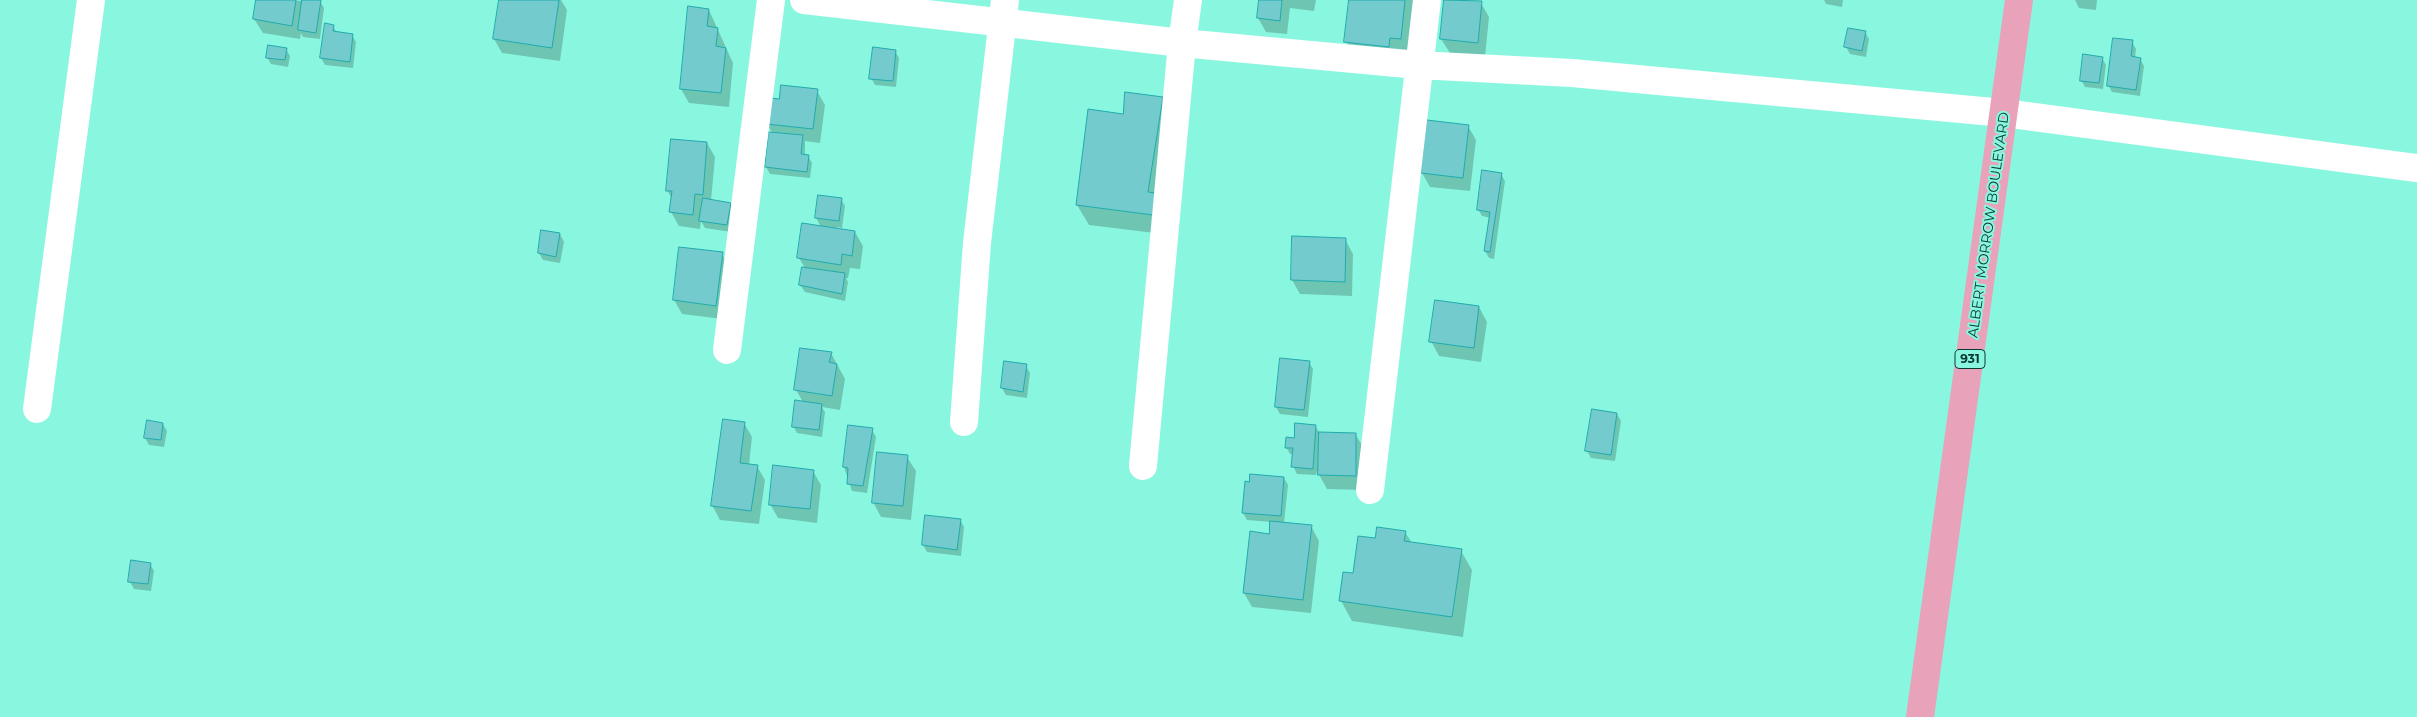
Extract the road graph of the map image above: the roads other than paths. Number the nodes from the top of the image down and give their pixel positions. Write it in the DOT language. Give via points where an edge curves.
graph roads {
  1 [pos="91,0"];
  2 [pos="770,0"];
  3 [pos="804,0"];
  4 [pos="1188,0"];
  5 [pos="1426,0"];
  6 [pos="2019,0"];
  7 [pos="1004,12"];
  8 [pos="1182,43"];
  9 [pos="1418,65"];
  10 [pos="2004,113"];
  11 [pos="2417,168"];
  12 [pos="727,350"];
  13 [pos="37,409"];
  14 [pos="964,422"];
  15 [pos="1143,466"];
  16 [pos="1370,490"];
  17 [pos="1920,717"];
  1 -- 13 [label="street"];
  2 -- 12 [label="street"];
  3 -- 7 [label="street"];
  4 -- 8 [label="street"];
  5 -- 9 [label="street"];
  6 -- 10 [label="highway, ALBERT MORROW BOULEVARD / 931"];
  7 -- 8 [label="street"];
  7 -- 14 [label="street" via="977,243"];
  8 -- 9 [label="street"];
  8 -- 15 [label="street"];
  9 -- 10 [label="street" via="1572,73"];
  9 -- 16 [label="street"];
  10 -- 11 [label="street"];
  10 -- 17 [label="highway, ALBERT MORROW BOULEVARD / 931"];
}
